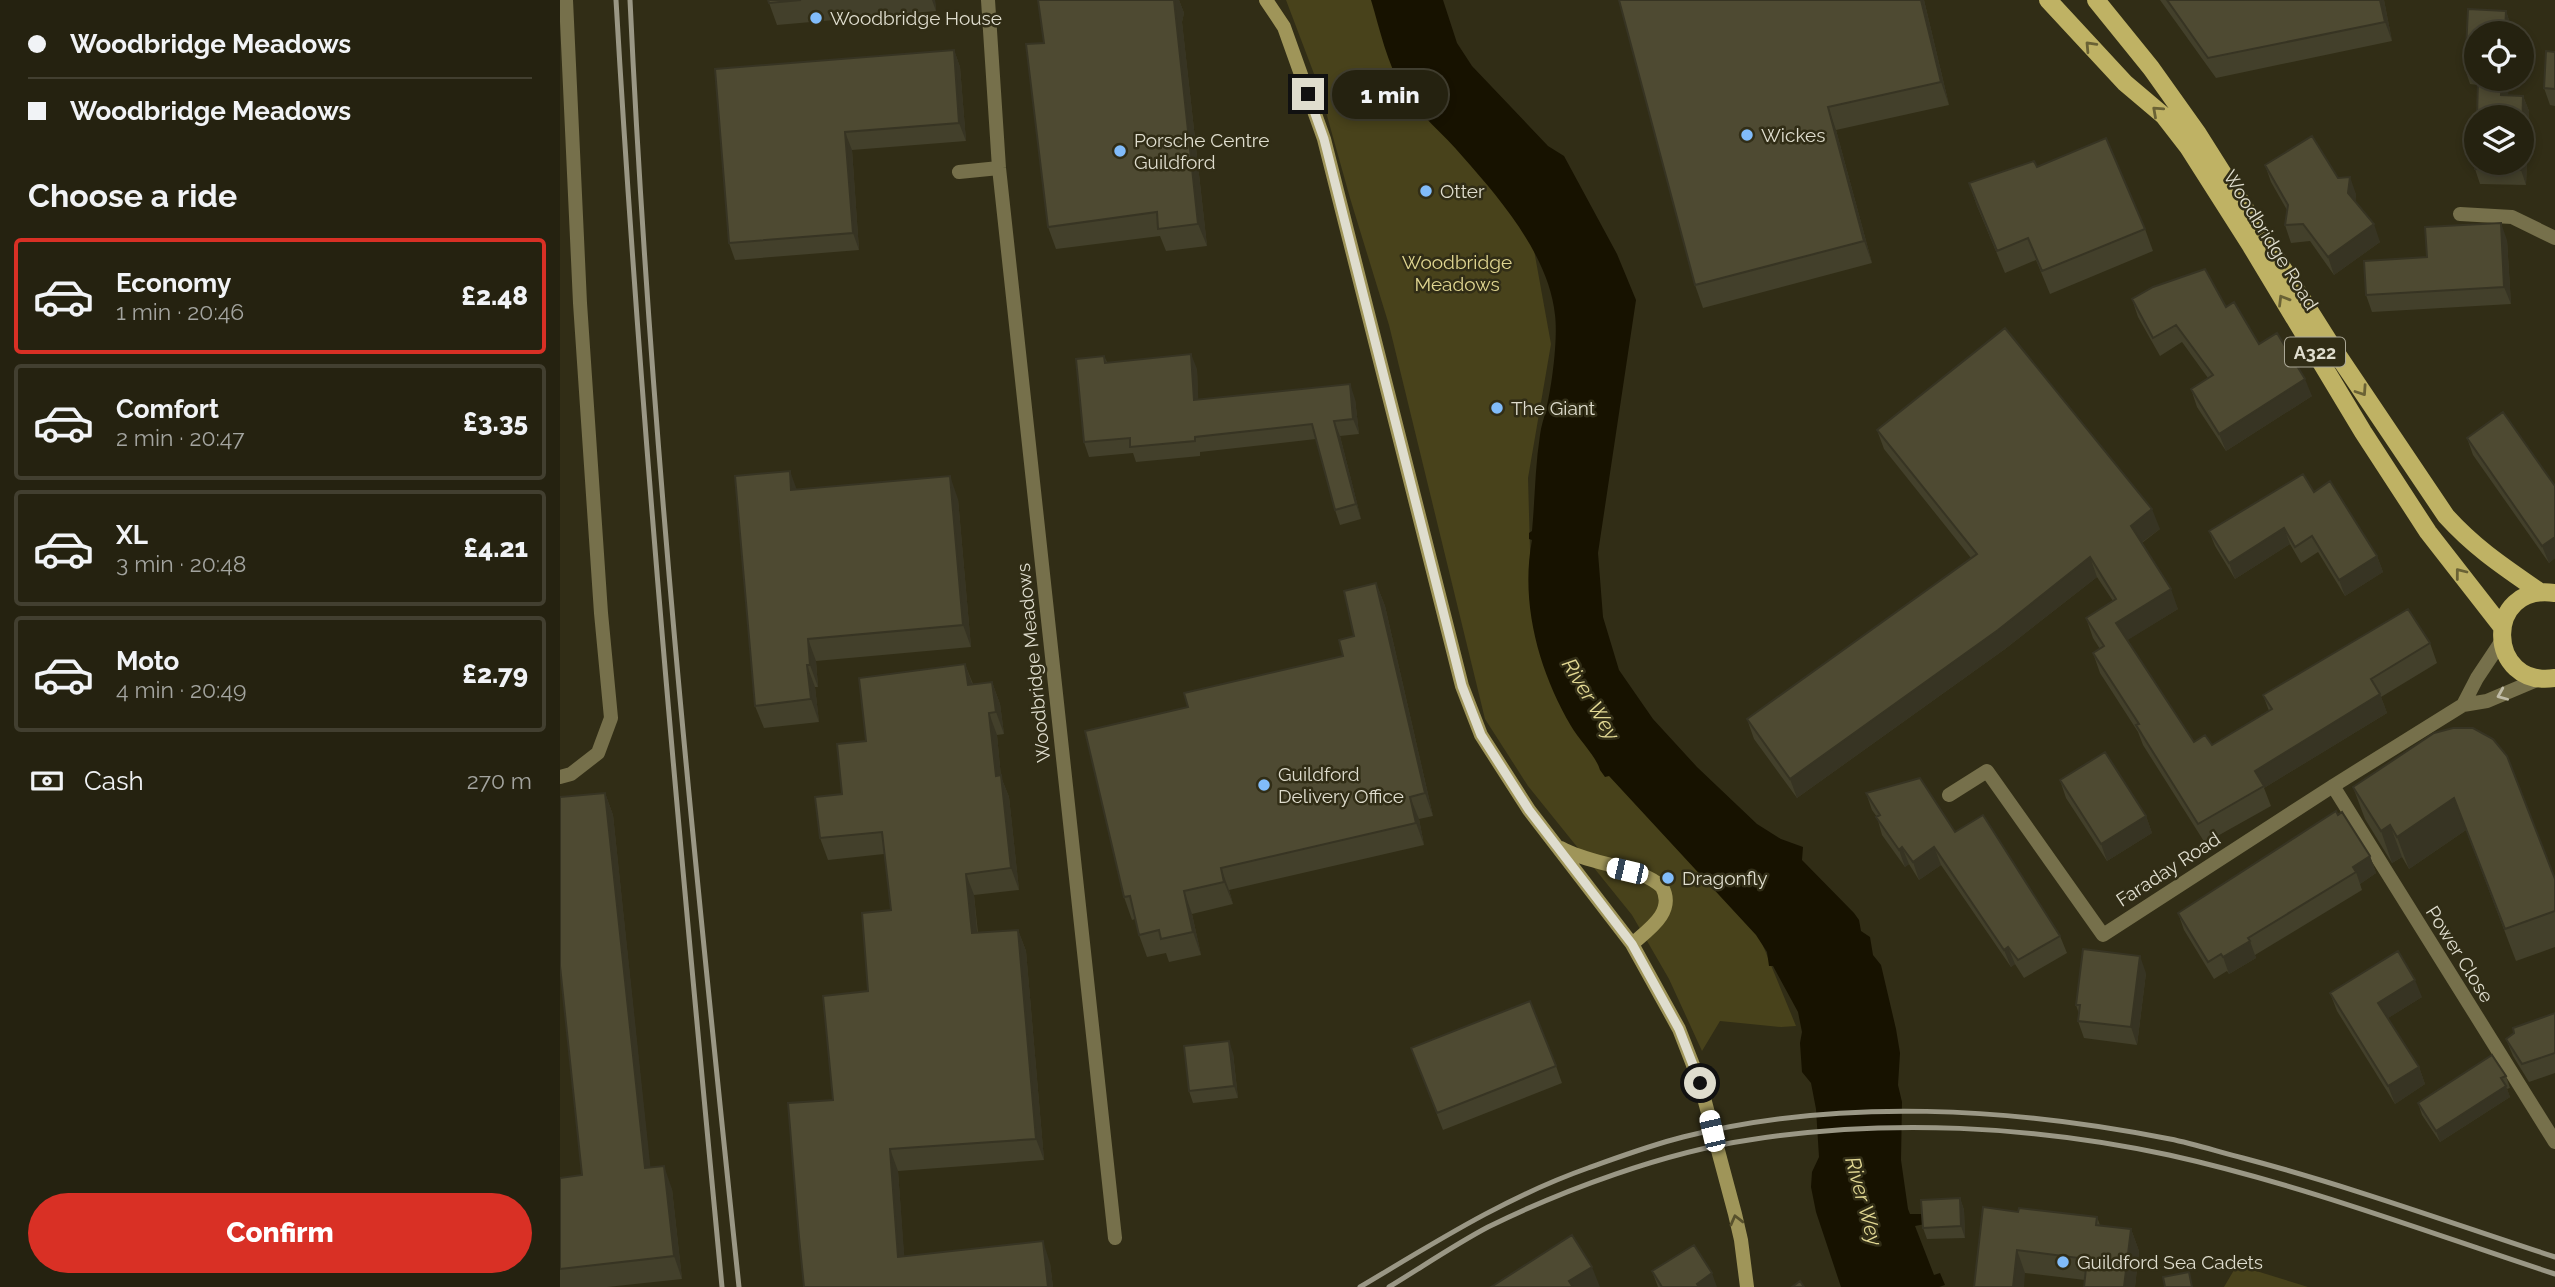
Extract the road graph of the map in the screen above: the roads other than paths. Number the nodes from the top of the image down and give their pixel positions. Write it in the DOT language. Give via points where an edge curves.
graph roads {
  1 [pos="566,0"];
  2 [pos="988,0"];
  3 [pos="1266,0"];
  4 [pos="2048,0"];
  5 [pos="2096,0"];
  6 [pos="999,168"];
  7 [pos="959,172"];
  8 [pos="2460,214"];
  9 [pos="2555,238"];
  10 [pos="2547,592"];
  11 [pos="2502,634"];
  12 [pos="2550,679"];
  13 [pos="2463,705"];
  14 [pos="560,777"];
  15 [pos="2333,786"];
  16 [pos="1949,795"];
  17 [pos="1556,844"];
  18 [pos="1632,944"];
  19 [pos="2555,1142"];
  20 [pos="1115,1238"];
  21 [pos="1747,1287"];
  1 -- 14 [label="street" via="580,303 611,718 598,753"];
  2 -- 6 [label="street, Woodbridge Meadows"];
  3 -- 17 [label="street" via="1284,27 1324,139 1462,686 1481,735"];
  11 -- 4 [label="main road, Woodbridge Road / A322, one-way" via="2363,432 2188,147 2164,116 2125,83"];
  5 -- 10 [label="main road, Woodbridge Road / A322, one-way" via="2198,134 2446,516 2488,558"];
  6 -- 7 [label="street"];
  6 -- 20 [label="street, Woodbridge Meadows"];
  8 -- 9 [label="street" via="2512,217"];
  10 -- 11 [label="main road, Woodbridge Road" via="2515,603"];
  11 -- 12 [label="main road, Woodbridge Road" via="2506,656 2516,667 2528,675"];
  11 -- 13 [label="street, Faraday Road"];
  12 -- 13 [label="street, Faraday Road, one-way"];
  13 -- 15 [label="street, Faraday Road"];
  15 -- 16 [label="street, Faraday Road" via="2103,935 1987,771"];
  15 -- 19 [label="street, Power Close"];
  17 -- 18 [label="street"];
  17 -- 18 [label="street" via="1573,855 1643,874 1662,887 1665,899 1659,921"];
  21 -- 18 [label="street, one-way" via="1741,1240 1700,1083 1679,1029"];
}
